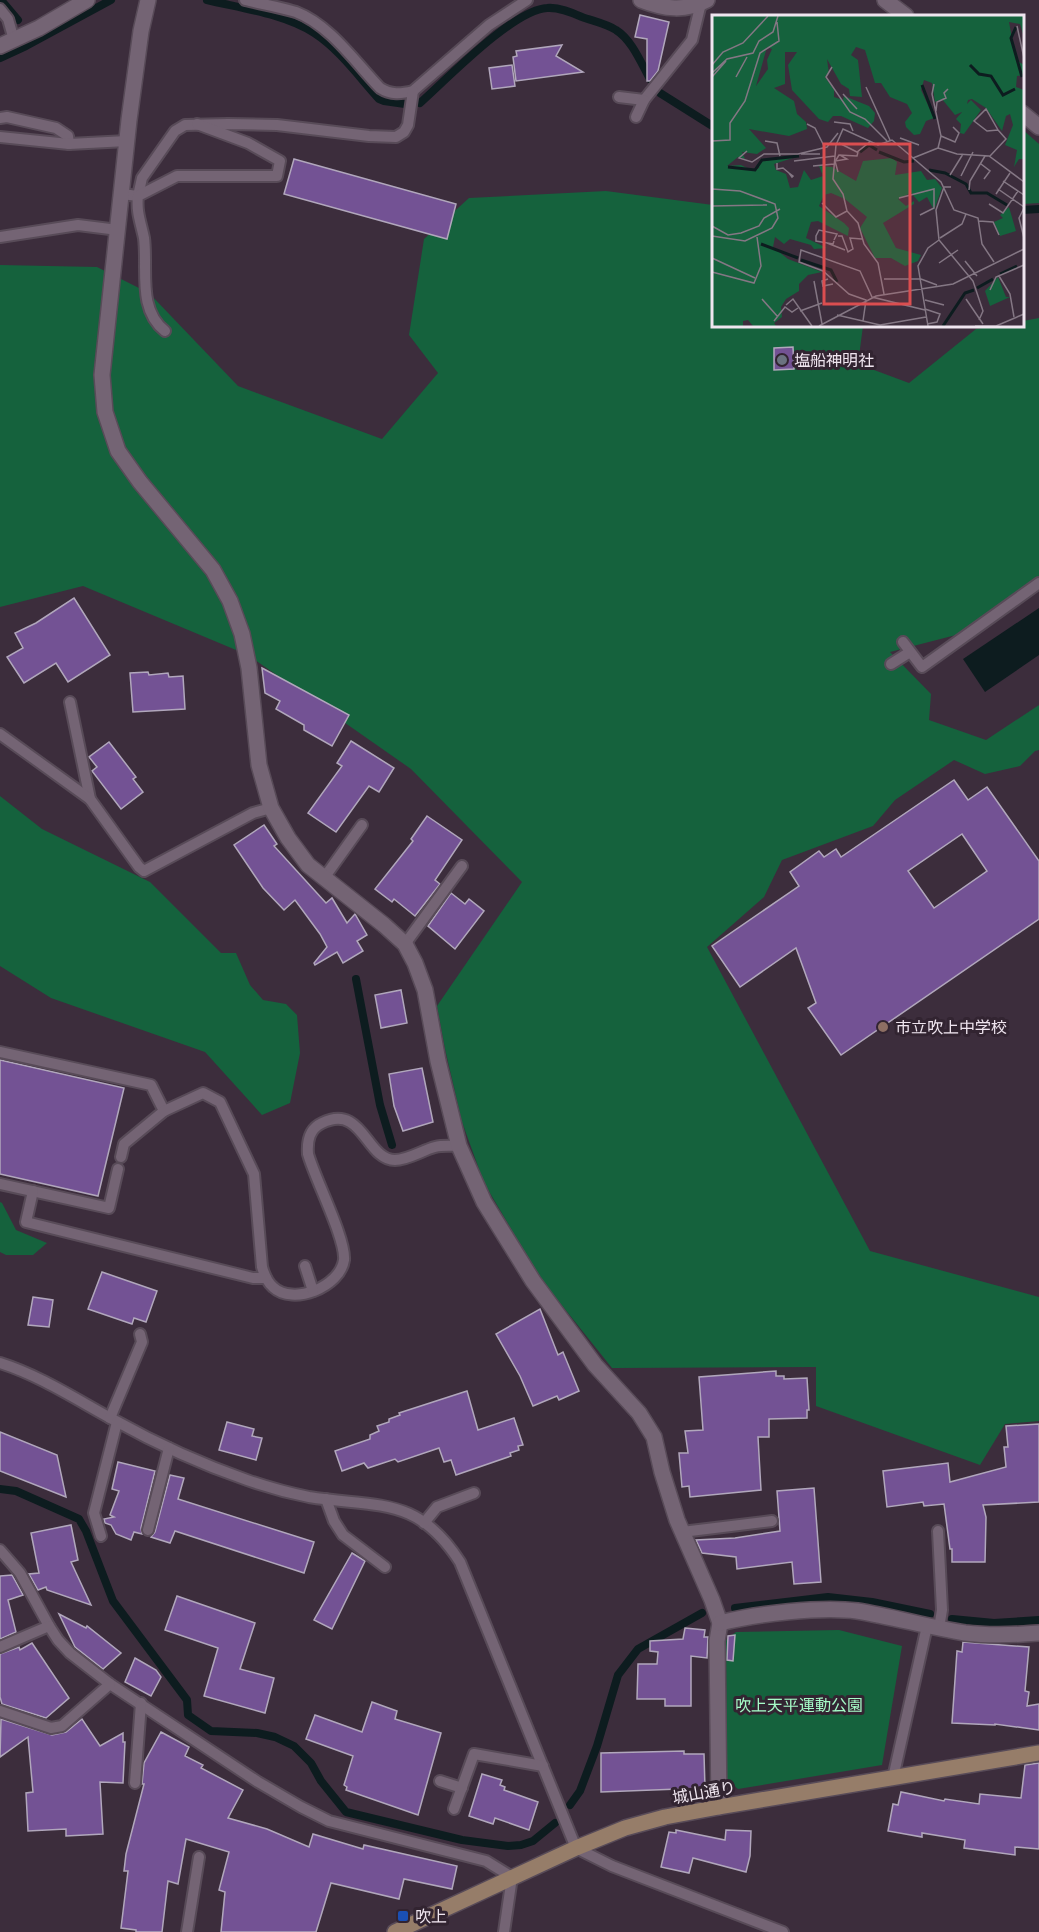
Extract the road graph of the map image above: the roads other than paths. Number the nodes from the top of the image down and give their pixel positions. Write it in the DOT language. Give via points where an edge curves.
graph roads {
  1 [pos="87,0"];
  2 [pos="148,0"];
  3 [pos="245,0"];
  4 [pos="527,0"];
  5 [pos="641,0"];
  6 [pos="885,0"];
  7 [pos="704,2"];
  8 [pos="0,9"];
  9 [pos="905,15"];
  10 [pos="7,43"];
  11 [pos="413,91"];
  12 [pos="619,97"];
  13 [pos="644,100"];
  14 [pos="1024,114"];
  15 [pos="636,117"];
  16 [pos="0,118"];
  17 [pos="197,124"];
  18 [pos="1039,127"];
  19 [pos="0,137"];
  20 [pos="127,141"];
  21 [pos="69,144"];
  22 [pos="122,194"];
  23 [pos="138,196"];
  24 [pos="118,230"];
  25 [pos="0,237"];
  26 [pos="165,331"];
  27 [pos="1039,583"];
  28 [pos="891,664"];
  29 [pos="70,702"];
  30 [pos="0,734"];
  31 [pos="90,799"];
  32 [pos="271,808"];
  33 [pos="362,825"];
  34 [pos="462,866"];
  35 [pos="324,878"];
  36 [pos="405,944"];
  37 [pos="0,1052"];
  38 [pos="164,1111"];
  39 [pos="459,1146"];
  40 [pos="121,1157"];
  41 [pos="118,1169"];
  42 [pos="0,1184"];
  43 [pos="33,1191"];
  44 [pos="305,1266"];
  45 [pos="266,1278"];
  46 [pos="313,1291"];
  47 [pos="140,1334"];
  48 [pos="0,1363"];
  49 [pos="114,1420"];
  50 [pos="169,1448"];
  51 [pos="474,1493"];
  52 [pos="326,1499"];
  53 [pos="772,1521"];
  54 [pos="424,1523"];
  55 [pos="148,1530"];
  56 [pos="938,1531"];
  57 [pos="682,1532"];
  58 [pos="101,1536"];
  59 [pos="0,1550"];
  60 [pos="385,1567"];
  61 [pos="720,1623"];
  62 [pos="49,1626"];
  63 [pos="933,1627"];
  64 [pos="1039,1633"];
  65 [pos="0,1647"];
  66 [pos="110,1684"];
  67 [pos="141,1703"];
  68 [pos="0,1711"];
  69 [pos="1039,1753"];
  70 [pos="543,1766"];
  71 [pos="893,1778"];
  72 [pos="440,1781"];
  73 [pos="135,1783"];
  74 [pos="462,1788"];
  75 [pos="719,1807"];
  76 [pos="454,1809"];
  77 [pos="576,1848"];
  78 [pos="199,1857"];
  79 [pos="512,1877"];
  80 [pos="187,1932"];
  81 [pos="395,1932"];
  82 [pos="504,1932"];
  83 [pos="783,1932"];
  1 -- 10 [label="street"];
  2 -- 20 [label="street"];
  3 -- 11 [label="lane" via="296,13 316,23 387,93"];
  4 -- 11 [label="lane" via="489,25"];
  5 -- 7 [label="street" via="671,9"];
  6 -- 9 [label="street"];
  7 -- 13 [label="lane" via="692,40"];
  8 -- 10 [label="lane" via="8,19"];
  11 -- 17 [label="lane" via="408,125 396,137 276,125"];
  12 -- 13 [label="lane"];
  13 -- 15 [label="lane"];
  14 -- 18 [label="street"];
  16 -- 21 [label="lane" via="56,128 68,135"];
  17 -- 23 [label="lane" via="175,131 142,178"];
  17 -- 23 [label="lane" via="248,143 280,161 277,176 177,177"];
  19 -- 21 [label="lane"];
  20 -- 21 [label="lane"];
  20 -- 22 [label="street"];
  22 -- 23 [label="lane"];
  22 -- 24 [label="street"];
  23 -- 26 [label="lane" via="146,297 150,315"];
  24 -- 25 [label="lane" via="78,225"];
  24 -- 32 [label="street" via="102,375 105,411 118,451 213,570 230,601 249,668 259,765"];
  27 -- 28 [label="lane" via="922,668 907,647"];
  29 -- 31 [label="lane"];
  30 -- 31 [label="lane"];
  31 -- 32 [label="lane" via="144,871 253,813"];
  32 -- 35 [label="street" via="308,865"];
  33 -- 35 [label="lane"];
  34 -- 36 [label="lane"];
  35 -- 36 [label="street"];
  36 -- 39 [label="street" via="425,990"];
  37 -- 38 [label="lane" via="152,1085"];
  38 -- 40 [label="lane" via="124,1144"];
  38 -- 45 [label="lane" via="203,1093 220,1102 254,1174"];
  39 -- 46 [label="lane" via="437,1147 395,1160 384,1157 362,1130 342,1119 329,1120 312,1131 307,1142 308,1154 344,1259 336,1276"];
  39 -- 57 [label="street" via="484,1202 533,1281 654,1437"];
  41 -- 43 [label="lane" via="109,1208"];
  42 -- 43 [label="lane"];
  43 -- 45 [label="lane" via="26,1222"];
  44 -- 46 [label="lane"];
  45 -- 46 [label="lane" via="282,1293"];
  47 -- 49 [label="lane" via="142,1342"];
  48 -- 49 [label="lane" via="66,1392"];
  49 -- 50 [label="lane"];
  49 -- 58 [label="lane" via="94,1513"];
  50 -- 52 [label="lane" via="248,1480"];
  50 -- 55 [label="lane"];
  51 -- 54 [label="lane" via="437,1507"];
  52 -- 54 [label="lane" via="391,1506"];
  52 -- 60 [label="lane" via="343,1535"];
  53 -- 57 [label="lane"];
  54 -- 70 [label="lane" via="448,1543 460,1562"];
  56 -- 63 [label="lane" via="942,1610"];
  57 -- 61 [label="street"];
  59 -- 62 [label="lane" via="20,1573"];
  61 -- 63 [label="street" via="819,1609 856,1611"];
  61 -- 75 [label="street"];
  62 -- 65 [label="lane"];
  62 -- 66 [label="lane" via="70,1653"];
  63 -- 64 [label="street" via="997,1635"];
  63 -- 71 [label="lane"];
  66 -- 67 [label="lane"];
  66 -- 68 [label="lane" via="62,1726 51,1728"];
  67 -- 73 [label="lane"];
  67 -- 79 [label="lane" via="301,1808 329,1821 486,1861"];
  69 -- 71 [label="street, 城山通り"];
  70 -- 74 [label="lane" via="474,1754"];
  70 -- 77 [label="lane"];
  71 -- 75 [label="street, 城山通り"];
  72 -- 74 [label="lane"];
  74 -- 76 [label="lane"];
  75 -- 77 [label="street, 城山通り" via="625,1828"];
  77 -- 79 [label="street, 城山通り"];
  77 -- 83 [label="lane" via="612,1866"];
  78 -- 80 [label="lane"];
  79 -- 81 [label="street, 城山通り"];
  79 -- 82 [label="lane"];
}
